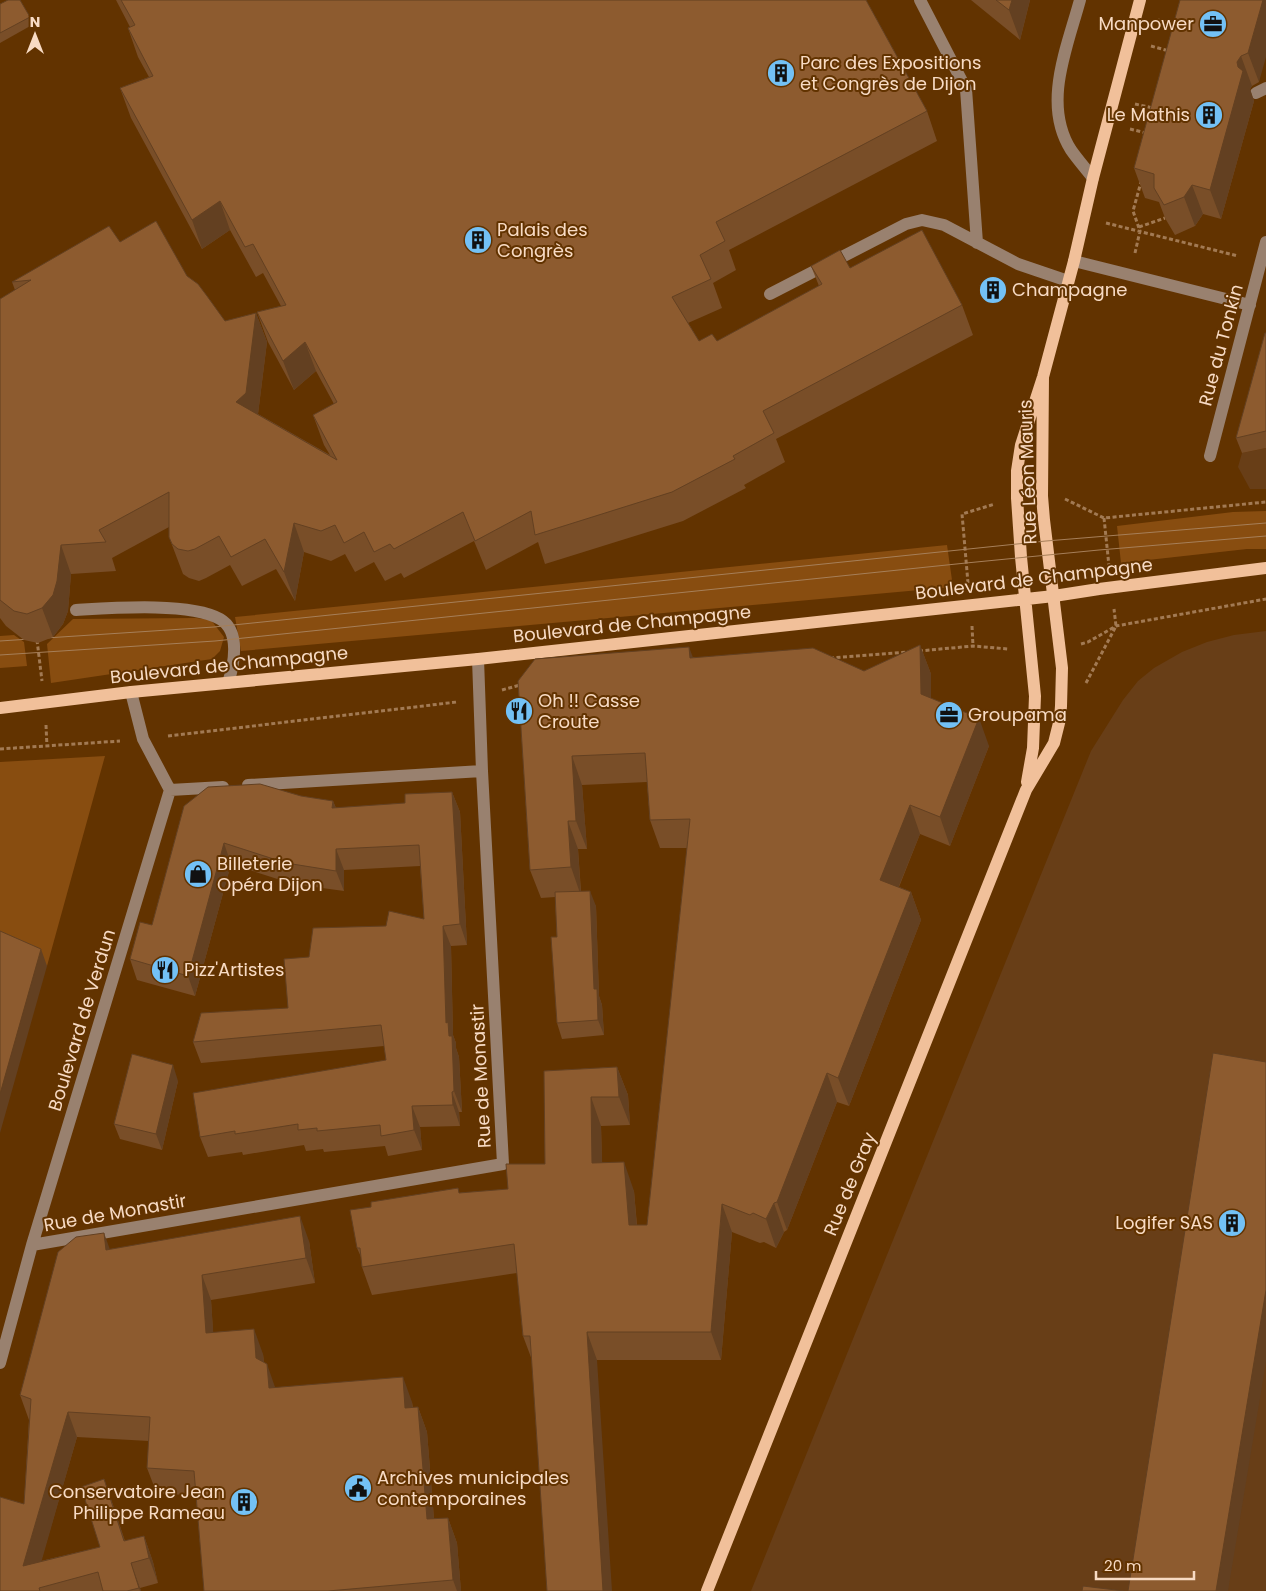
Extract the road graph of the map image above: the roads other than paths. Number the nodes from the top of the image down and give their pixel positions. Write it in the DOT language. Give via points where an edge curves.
graph roads {
  1 [pos="920,0"];
  2 [pos="1080,0"];
  3 [pos="1140,0"];
  4 [pos="1093,178"];
  5 [pos="1266,242"];
  6 [pos="977,243"];
  7 [pos="1074,261"];
  8 [pos="1068,281"];
  9 [pos="770,294"];
  10 [pos="1250,304"];
  11 [pos="1043,377"];
  12 [pos="1210,456"];
  13 [pos="1266,568"];
  14 [pos="1054,596"];
  15 [pos="1025,599"];
  16 [pos="76,610"];
  17 [pos="478,659"];
  18 [pos="228,683"];
  19 [pos="131,692"];
  20 [pos="0,708"];
  21 [pos="482,771"];
  22 [pos="170,790"];
  23 [pos="1026,790"];
  24 [pos="32,1244"];
  25 [pos="0,1363"];
  26 [pos="707,1591"];
  1 -- 6 [label="street" via="966,89"];
  2 -- 4 [label="street" via="1058,81 1056,105 1071,149"];
  3 -- 4 [label="main road, Rue Léon Mauris"];
  4 -- 7 [label="main road, Rue Léon Mauris"];
  5 -- 10 [label="street, Rue du Tonkin"];
  6 -- 8 [label="street" via="1018,264"];
  6 -- 9 [label="street" via="944,225 922,220 906,224"];
  7 -- 8 [label="main road, Rue Léon Mauris"];
  7 -- 10 [label="street"];
  8 -- 11 [label="main road, Rue Léon Mauris"];
  10 -- 12 [label="street, Rue du Tonkin"];
  11 -- 14 [label="main road, Rue Léon Mauris" via="1042,496"];
  11 -- 15 [label="main road, Rue Léon Mauris" via="1021,445 1018,470"];
  13 -- 14 [label="main road, Boulevard de Champagne"];
  14 -- 15 [label="main road, Boulevard de Champagne"];
  14 -- 23 [label="main road, Rue de Gray" via="1062,668 1060,719 1054,743"];
  15 -- 17 [label="main road, Boulevard de Champagne"];
  15 -- 23 [label="main road, Rue de Gray" via="1035,696 1033,748"];
  16 -- 18 [label="street" via="189,610 221,619 227,625 234,645 234,667"];
  17 -- 18 [label="main road, Boulevard de Champagne"];
  17 -- 21 [label="street, Rue de Monastir"];
  18 -- 19 [label="main road, Boulevard de Champagne"];
  19 -- 20 [label="main road, Boulevard de Champagne"];
  19 -- 22 [label="street" via="143,739"];
  21 -- 22 [label="street"];
  21 -- 24 [label="street, Rue de Monastir" via="503,1164"];
  22 -- 24 [label="street, Boulevard de Verdun"];
  23 -- 26 [label="main road, Rue de Gray"];
  24 -- 25 [label="street, Boulevard de Verdun"];
}
